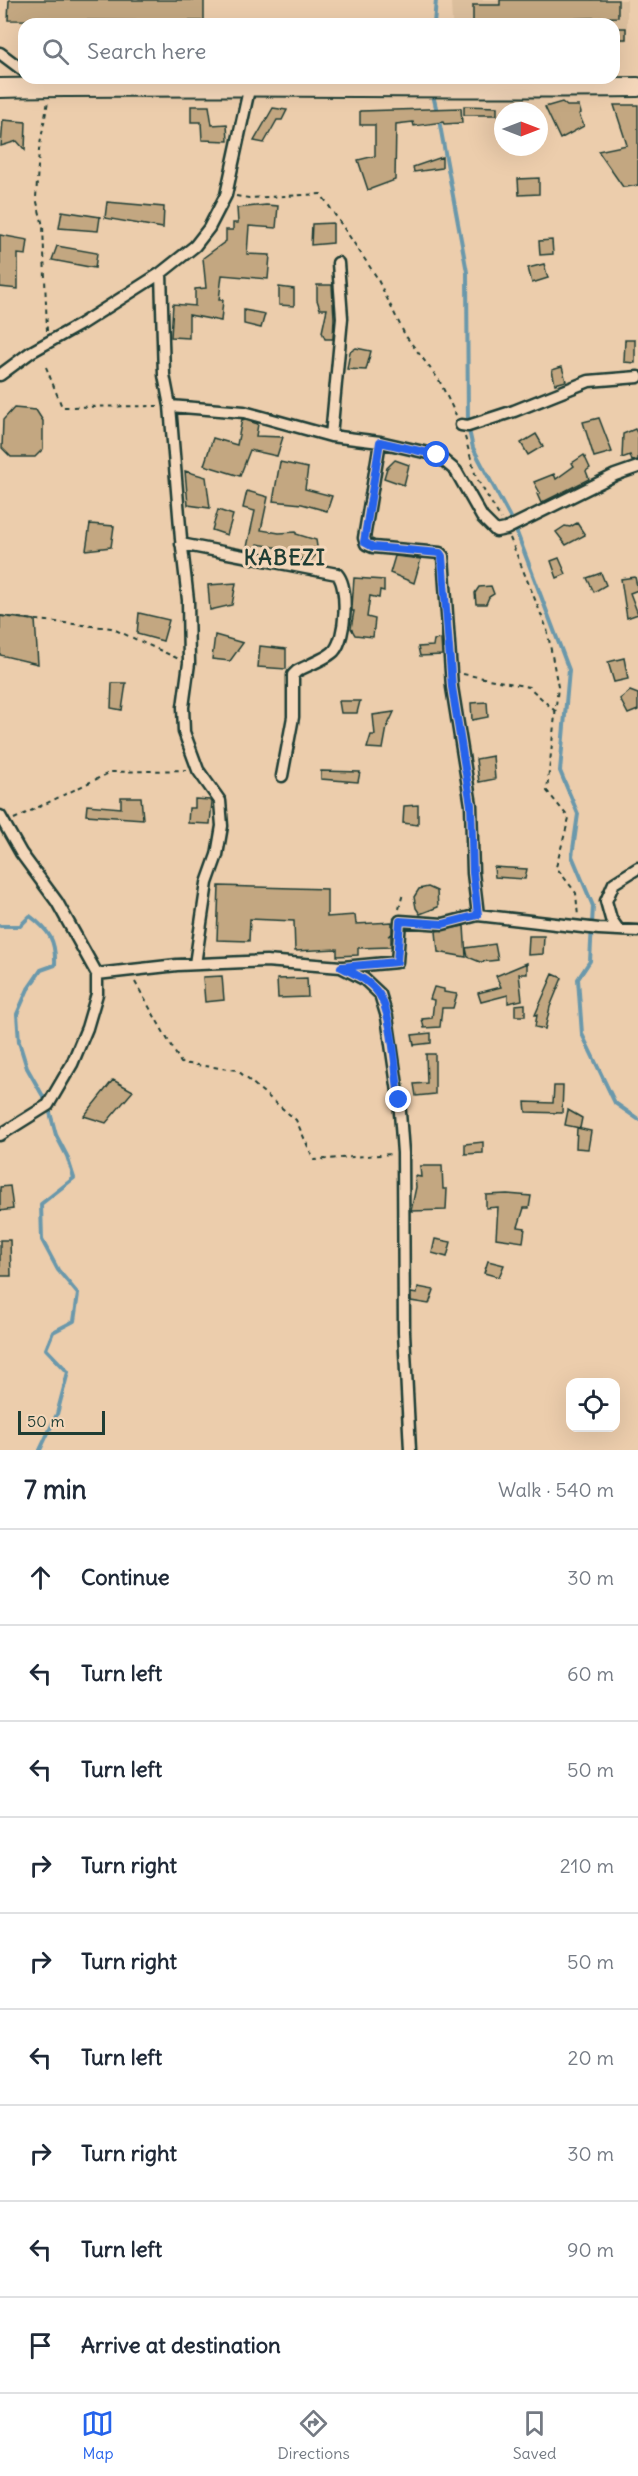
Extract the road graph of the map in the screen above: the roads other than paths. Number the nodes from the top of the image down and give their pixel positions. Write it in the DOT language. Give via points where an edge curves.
graph roads {
  1 [pos="0,53"];
  2 [pos="18,66"];
  3 [pos="38,84"];
  4 [pos="249,85"];
  5 [pos="638,87"];
  6 [pos="0,88"];
  7 [pos="338,263"];
  8 [pos="161,273"];
  9 [pos="0,375"];
  10 [pos="638,377"];
  11 [pos="170,406"];
  12 [pos="461,425"];
  13 [pos="331,436"];
  14 [pos="380,442"];
  15 [pos="638,467"];
  16 [pos="181,544"];
  17 [pos="282,776"];
  18 [pos="2,820"];
  19 [pos="638,868"];
  20 [pos="478,915"];
  21 [pos="618,929"];
  22 [pos="638,931"];
  23 [pos="195,964"];
  24 [pos="341,967"];
  25 [pos="97,974"];
  26 [pos="0,1135"];
  27 [pos="410,1450"];
  1 -- 2 [label="street"];
  3 -- 4 [label="highway"];
  3 -- 6 [label="highway"];
  4 -- 5 [label="highway"];
  4 -- 8 [label="street" via="226,195 195,246"];
  7 -- 13 [label="street" via="342,318"];
  8 -- 9 [label="street"];
  8 -- 11 [label="street" via="164,375"];
  10 -- 12 [label="street" via="589,381 514,411"];
  11 -- 13 [label="street" via="244,412"];
  11 -- 16 [label="street"];
  13 -- 14 [label="street"];
  14 -- 15 [label="street" via="437,455 456,471 493,530 506,529"];
  14 -- 20 [label="street" via="364,542 373,547 442,556 451,671 471,805"];
  16 -- 17 [label="street" via="338,574 342,579 343,634 339,645 333,653 293,675 293,717"];
  16 -- 23 [label="street" via="188,600 184,732 198,770 220,801 222,826 207,884"];
  18 -- 25 [label="street" via="21,854 57,902"];
  19 -- 21 [label="street" via="614,883 606,901"];
  20 -- 21 [label="street"];
  20 -- 24 [label="street" via="443,924 400,921 397,962"];
  21 -- 22 [label="street"];
  23 -- 24 [label="street" via="266,961"];
  23 -- 25 [label="street"];
  24 -- 27 [label="street" via="364,979 380,994 399,1100"];
  25 -- 26 [label="street" via="97,994 87,1028 48,1105"];
}
